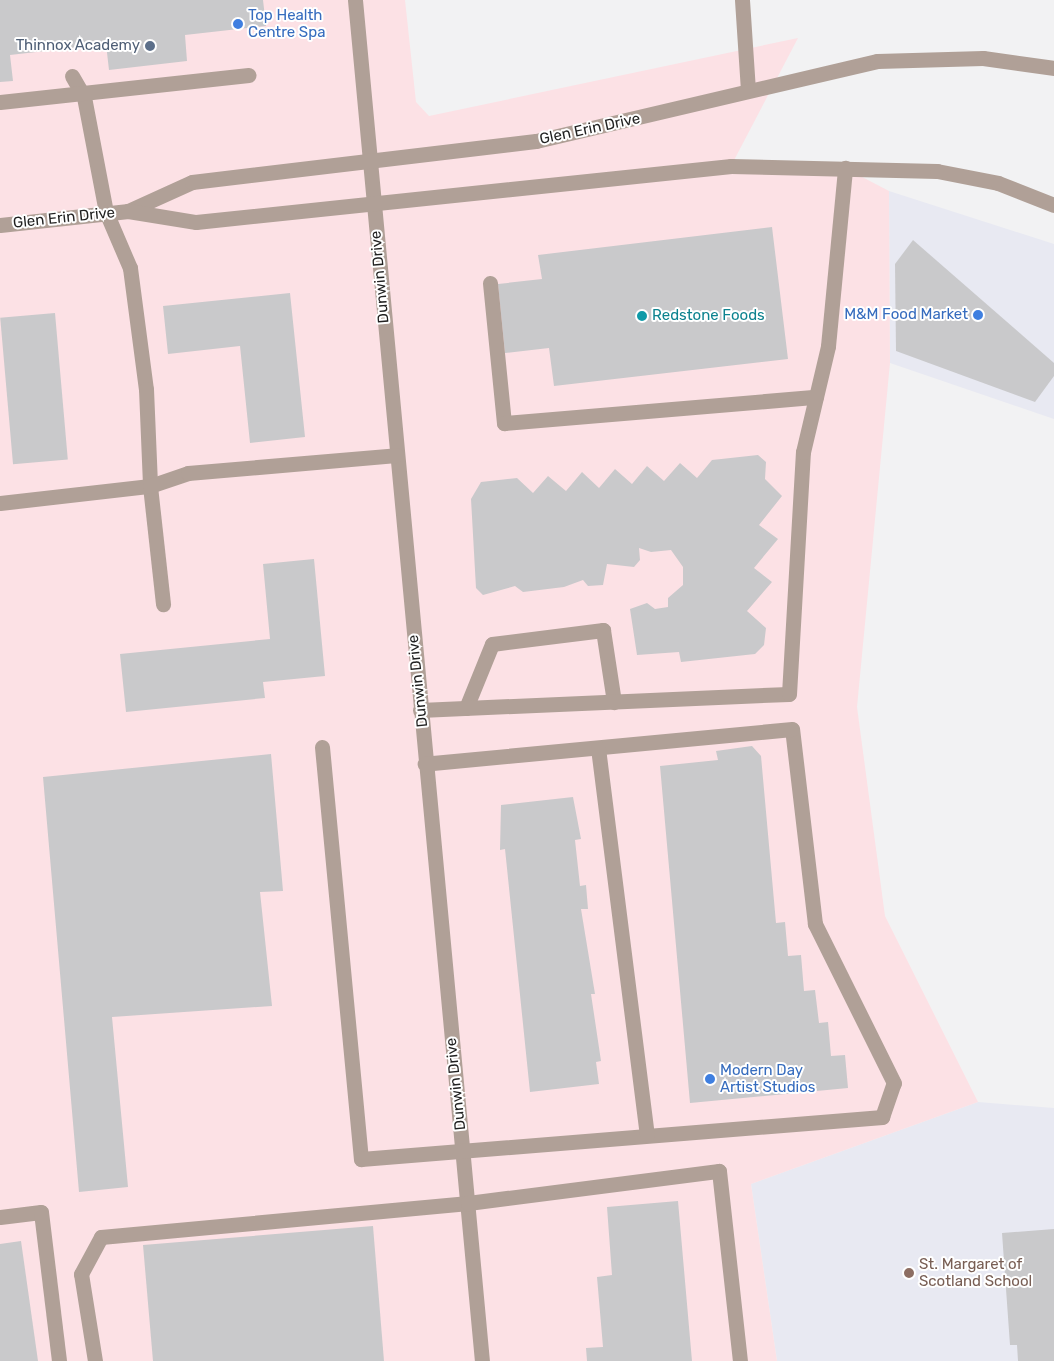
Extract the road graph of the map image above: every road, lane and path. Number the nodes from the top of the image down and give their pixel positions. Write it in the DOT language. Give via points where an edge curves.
graph roads {
  1 [pos="355,0"];
  2 [pos="742,0"];
  3 [pos="1054,68"];
  4 [pos="249,75"];
  5 [pos="72,76"];
  6 [pos="748,90"];
  7 [pos="84,97"];
  8 [pos="0,102"];
  9 [pos="369,161"];
  10 [pos="845,168"];
  11 [pos="373,205"];
  12 [pos="1054,205"];
  13 [pos="128,211"];
  14 [pos="106,212"];
  15 [pos="0,225"];
  16 [pos="490,283"];
  17 [pos="816,397"];
  18 [pos="396,456"];
  19 [pos="150,486"];
  20 [pos="0,503"];
  21 [pos="163,604"];
  22 [pos="614,702"];
  23 [pos="466,708"];
  24 [pos="420,710"];
  25 [pos="322,748"];
  26 [pos="598,748"];
  27 [pos="426,764"];
  28 [pos="647,1135"];
  29 [pos="463,1150"];
  30 [pos="468,1203"];
  31 [pos="0,1217"];
  32 [pos="59,1361"];
  33 [pos="95,1361"];
  34 [pos="482,1361"];
  35 [pos="740,1361"];
  1 -- 9 [label="street, Dunwin Drive"];
  2 -- 6 [label="street"];
  3 -- 6 [label="street, Glen Erin Drive" via="983,58 924,58 825,71"];
  4 -- 7 [label="street"];
  5 -- 7 [label="street"];
  6 -- 9 [label="street, Glen Erin Drive" via="689,108 536,141"];
  7 -- 8 [label="street"];
  7 -- 14 [label="street"];
  9 -- 11 [label="street, Dunwin Drive"];
  9 -- 13 [label="street, Glen Erin Drive" via="192,182"];
  10 -- 11 [label="street, Glen Erin Drive" via="731,166"];
  10 -- 12 [label="street, Glen Erin Drive" via="937,171 998,183"];
  10 -- 17 [label="street" via="828,346"];
  11 -- 13 [label="street, Glen Erin Drive" via="196,222"];
  11 -- 18 [label="street, Dunwin Drive"];
  13 -- 14 [label="street, Glen Erin Drive"];
  14 -- 15 [label="street, Glen Erin Drive"];
  14 -- 19 [label="street" via="130,268 146,389"];
  16 -- 17 [label="street" via="504,422"];
  17 -- 22 [label="street" via="803,452 789,694"];
  18 -- 19 [label="street" via="188,473"];
  18 -- 24 [label="street, Dunwin Drive"];
  19 -- 20 [label="street"];
  19 -- 21 [label="street"];
  22 -- 23 [label="street"];
  22 -- 23 [label="street" via="603,630 492,644"];
  23 -- 24 [label="street"];
  24 -- 27 [label="street, Dunwin Drive"];
  25 -- 29 [label="street" via="361,1158"];
  26 -- 27 [label="street"];
  26 -- 28 [label="street"];
  26 -- 28 [label="street" via="792,729 815,924 894,1083 882,1117"];
  27 -- 29 [label="street, Dunwin Drive"];
  28 -- 29 [label="street"];
  29 -- 30 [label="street, Dunwin Drive"];
  30 -- 33 [label="street" via="101,1237 81,1274"];
  30 -- 34 [label="street, Dunwin Drive"];
  30 -- 35 [label="street" via="719,1171"];
  31 -- 32 [label="street" via="41,1212"];
}
